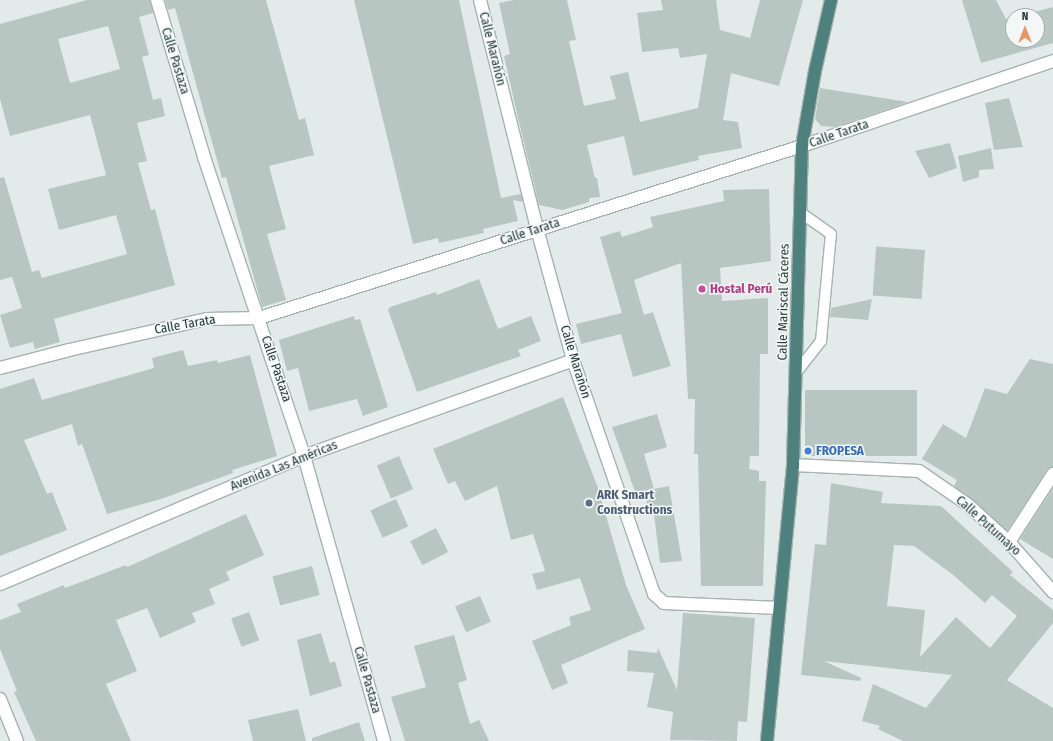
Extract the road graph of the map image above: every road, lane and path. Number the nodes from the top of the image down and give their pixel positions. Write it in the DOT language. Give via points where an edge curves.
graph roads {
  1 [pos="157,0"];
  2 [pos="480,0"];
  3 [pos="831,0"];
  4 [pos="1053,61"];
  5 [pos="802,146"];
  6 [pos="800,212"];
  7 [pos="537,229"];
  8 [pos="259,318"];
  9 [pos="573,360"];
  10 [pos="0,368"];
  11 [pos="796,373"];
  12 [pos="304,456"];
  13 [pos="793,465"];
  14 [pos="1053,474"];
  15 [pos="1009,542"];
  16 [pos="0,584"];
  17 [pos="1053,592"];
  18 [pos="780,608"];
  19 [pos="0,699"];
  20 [pos="17,741"];
  21 [pos="384,741"];
  22 [pos="767,741"];
  1 -- 8 [label="street, Calle Pastaza" via="204,157"];
  2 -- 7 [label="street, Calle Marañón"];
  3 -- 5 [label="highway, Calle Mariscal Cáceres"];
  4 -- 5 [label="street, Calle Tarata"];
  5 -- 6 [label="highway, Calle Mariscal Cáceres"];
  5 -- 7 [label="street, Calle Tarata"];
  6 -- 11 [label="highway, Calle Mariscal Cáceres"];
  6 -- 11 [label="lane" via="831,234 821,341"];
  7 -- 8 [label="street, Calle Tarata"];
  7 -- 9 [label="street, Calle Marañón"];
  8 -- 10 [label="street, Calle Tarata" via="207,319"];
  8 -- 12 [label="street, Calle Pastaza"];
  9 -- 12 [label="street, Avenida Las Américas"];
  9 -- 18 [label="street, Calle Marañón" via="656,598 664,603"];
  11 -- 13 [label="highway, Calle Mariscal Cáceres"];
  12 -- 16 [label="street, Avenida Las Américas"];
  12 -- 21 [label="street, Calle Pastaza"];
  13 -- 15 [label="street, Calle Putumayo" via="918,472 967,504"];
  13 -- 18 [label="highway, Calle Mariscal Cáceres"];
  14 -- 15 [label="street"];
  15 -- 17 [label="street, Calle Putumayo"];
  18 -- 22 [label="highway, Calle Mariscal Cáceres"];
  19 -- 20 [label="street"];
}
